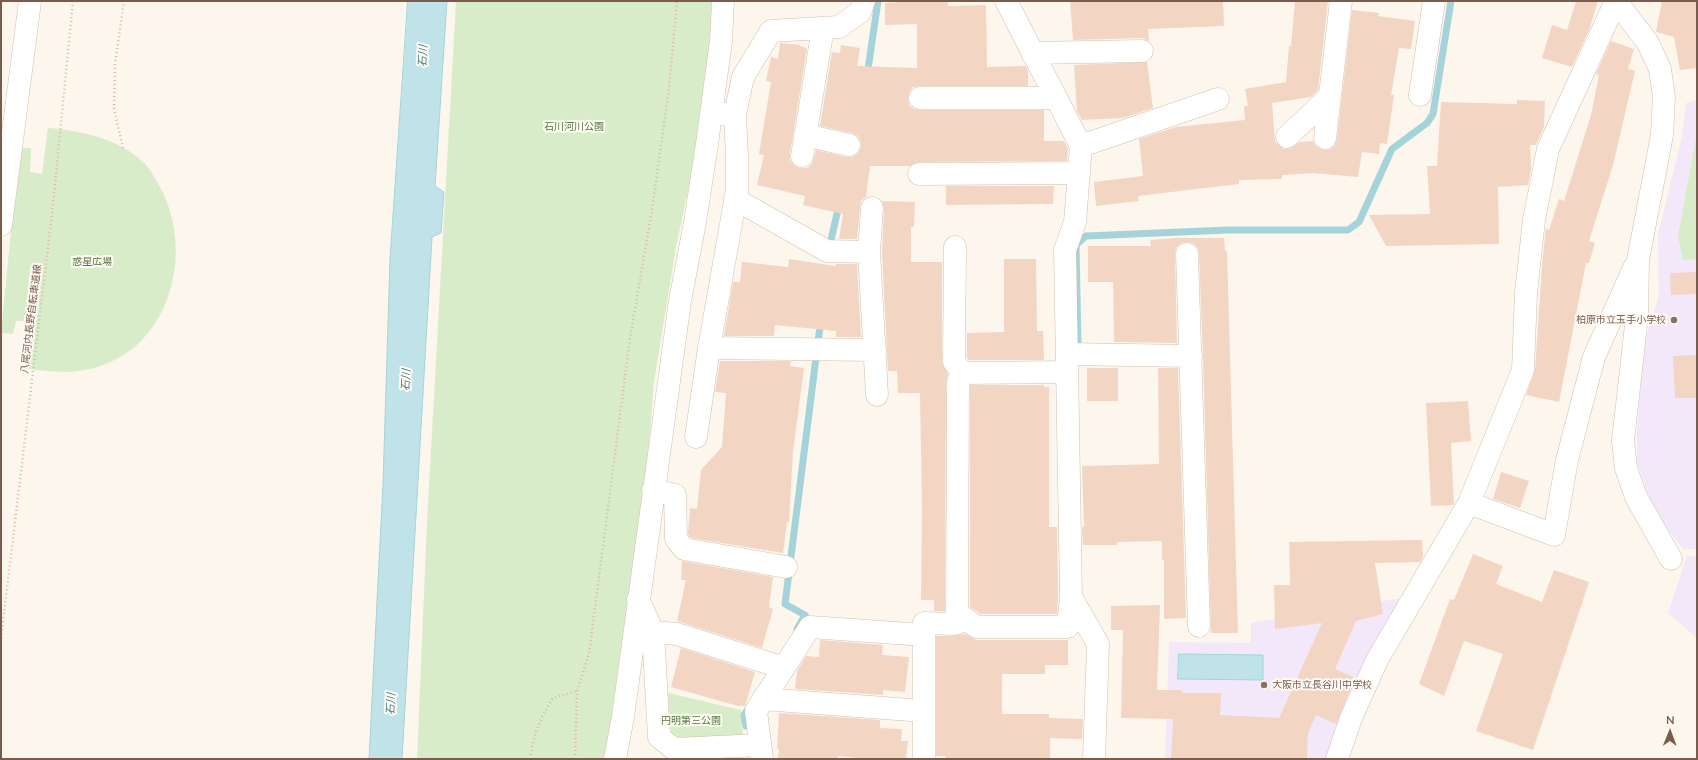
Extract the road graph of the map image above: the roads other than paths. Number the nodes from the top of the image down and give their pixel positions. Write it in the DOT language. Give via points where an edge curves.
graph roads {
  1 [pos="30,1"];
  2 [pos="723,1"];
  3 [pos="864,1"];
  4 [pos="1006,1"];
  5 [pos="1341,1"];
  6 [pos="1434,1"];
  7 [pos="1616,1"];
  8 [pos="823,28"];
  9 [pos="1142,51"];
  10 [pos="1032,53"];
  11 [pos="1420,96"];
  12 [pos="1329,97"];
  13 [pos="920,98"];
  14 [pos="1055,98"];
  15 [pos="1218,99"];
  16 [pos="711,113"];
  17 [pos="735,114"];
  18 [pos="805,135"];
  19 [pos="1287,137"];
  20 [pos="1325,138"];
  21 [pos="849,145"];
  22 [pos="1081,146"];
  23 [pos="802,156"];
  24 [pos="1078,173"];
  25 [pos="919,174"];
  26 [pos="735,199"];
  27 [pos="872,208"];
  28 [pos="1,224"];
  29 [pos="955,247"];
  30 [pos="870,252"];
  31 [pos="1186,254"];
  32 [pos="1638,260"];
  33 [pos="709,348"];
  34 [pos="875,350"];
  35 [pos="1191,356"];
  36 [pos="1073,359"];
  37 [pos="963,373"];
  38 [pos="877,395"];
  39 [pos="696,437"];
  40 [pos="653,490"];
  41 [pos="1469,503"];
  42 [pos="1671,559"];
  43 [pos="786,566"];
  44 [pos="1070,598"];
  45 [pos="638,599"];
  46 [pos="967,620"];
  47 [pos="1199,626"];
  48 [pos="653,632"];
  49 [pos="924,635"];
  50 [pos="784,668"];
  51 [pos="763,699"];
  52 [pos="924,711"];
  53 [pos="761,752"];
  54 [pos="615,759"];
  55 [pos="924,759"];
  56 [pos="1094,759"];
  57 [pos="1338,759"];
  1 -- 28 [label="street"];
  2 -- 16 [label="street" via="721,41"];
  3 -- 8 [label="street" via="860,12 839,27"];
  4 -- 10 [label="street"];
  5 -- 12 [label="street"];
  6 -- 11 [label="street"];
  7 -- 32 [label="street" via="1648,43 1660,69 1664,97 1662,135"];
  7 -- 41 [label="street" via="1548,149 1534,220 1526,293 1523,370"];
  8 -- 17 [label="street" via="771,31 744,77"];
  8 -- 18 [label="street"];
  9 -- 10 [label="street"];
  10 -- 14 [label="street"];
  12 -- 19 [label="street"];
  12 -- 20 [label="street"];
  13 -- 14 [label="street"];
  14 -- 22 [label="street"];
  15 -- 22 [label="street"];
  16 -- 17 [label="street"];
  16 -- 40 [label="street" via="680,301"];
  17 -- 26 [label="street"];
  18 -- 21 [label="street"];
  18 -- 23 [label="street"];
  22 -- 24 [label="street"];
  24 -- 25 [label="street"];
  24 -- 36 [label="street" via="1075,222 1065,250"];
  26 -- 30 [label="street" via="827,251"];
  26 -- 33 [label="street"];
  27 -- 30 [label="street"];
  29 -- 37 [label="street" via="954,362"];
  30 -- 34 [label="street"];
  31 -- 35 [label="street"];
  32 -- 41 [label="street" via="1594,357 1567,460 1554,535"];
  32 -- 42 [label="street" via="1637,316 1623,441 1626,468 1636,497"];
  33 -- 34 [label="street"];
  33 -- 39 [label="street"];
  34 -- 38 [label="street"];
  35 -- 36 [label="street"];
  35 -- 47 [label="street"];
  36 -- 37 [label="street"];
  36 -- 44 [label="street"];
  37 -- 46 [label="street" via="958,382 957,613"];
  40 -- 43 [label="street" via="675,496 676,539 684,549"];
  40 -- 45 [label="street"];
  41 -- 57 [label="street" via="1377,660 1351,718"];
  44 -- 46 [label="street" via="1068,627 977,627"];
  44 -- 56 [label="street" via="1098,644"];
  45 -- 48 [label="street"];
  45 -- 54 [label="street"];
  46 -- 49 [label="street" via="954,624 924,623"];
  48 -- 50 [label="street" via="677,634"];
  48 -- 53 [label="street" via="659,737 674,749"];
  49 -- 50 [label="street" via="810,627"];
  49 -- 52 [label="street"];
  50 -- 51 [label="street"];
  51 -- 52 [label="street"];
  51 -- 53 [label="street" via="756,711"];
  52 -- 55 [label="street"];
}
